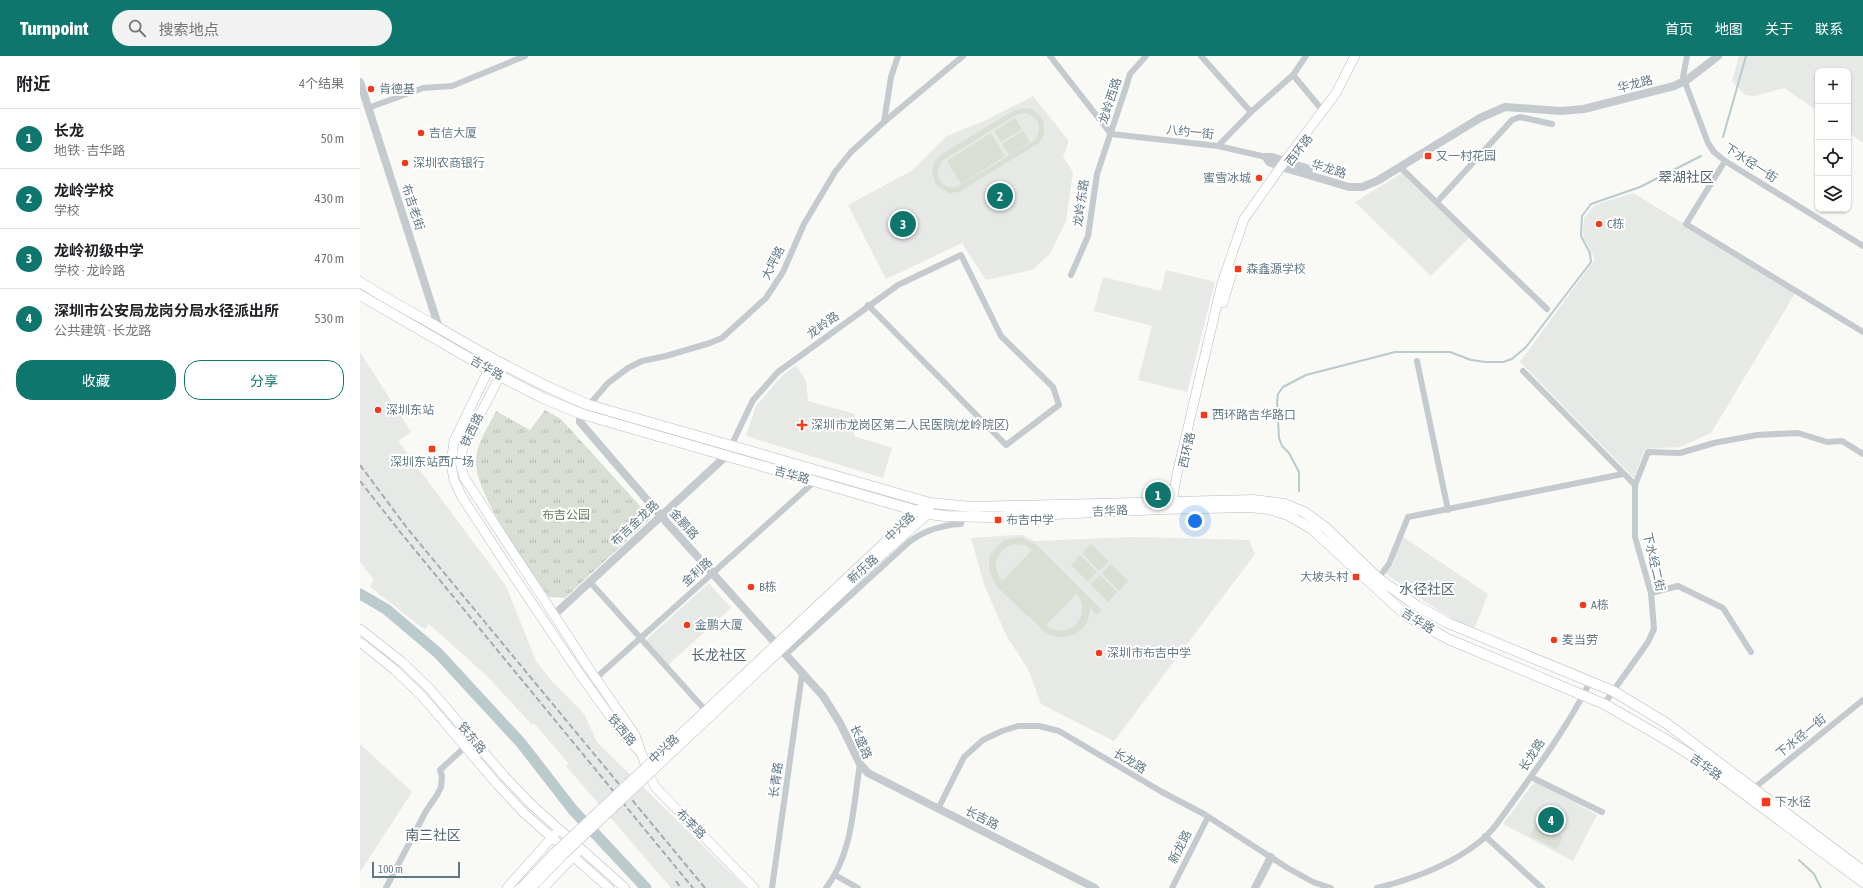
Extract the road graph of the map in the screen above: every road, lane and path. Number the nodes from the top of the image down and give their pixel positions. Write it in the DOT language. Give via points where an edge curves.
graph roads {
  1 [pos="525,56"];
  2 [pos="898,56"];
  3 [pos="963,56"];
  4 [pos="1050,56"];
  5 [pos="1146,56"];
  6 [pos="1201,56"];
  7 [pos="1306,56"];
  8 [pos="1355,56"];
  9 [pos="1360,56"];
  10 [pos="1687,56"];
  11 [pos="1711,56"];
  12 [pos="1718,56"];
  13 [pos="1293,75"];
  14 [pos="1684,79"];
  15 [pos="360,82"];
  16 [pos="368,108"];
  17 [pos="1323,111"];
  18 [pos="1251,112"];
  19 [pos="884,122"];
  20 [pos="1552,124"];
  21 [pos="1111,134"];
  22 [pos="1218,146"];
  23 [pos="1266,158"];
  24 [pos="1725,161"];
  25 [pos="1285,165"];
  26 [pos="1400,167"];
  27 [pos="1437,202"];
  28 [pos="1863,246"];
  29 [pos="1071,275"];
  30 [pos="360,282"];
  31 [pos="360,296"];
  32 [pos="868,305"];
  33 [pos="1547,309"];
  34 [pos="439,328"];
  35 [pos="1863,332"];
  36 [pos="435,339"];
  37 [pos="1417,361"];
  38 [pos="489,369"];
  39 [pos="1523,371"];
  40 [pos="500,376"];
  41 [pos="589,405"];
  42 [pos="582,414"];
  43 [pos="731,446"];
  44 [pos="1863,454"];
  45 [pos="726,456"];
  46 [pos="1623,474"];
  47 [pos="814,482"];
  48 [pos="1635,485"];
  49 [pos="930,503"];
  50 [pos="1175,503"];
  51 [pos="1448,510"];
  52 [pos="916,511"];
  53 [pos="928,514"];
  54 [pos="660,516"];
  55 [pos="962,516"];
  56 [pos="886,546"];
  57 [pos="712,574"];
  58 [pos="1375,581"];
  59 [pos="590,582"];
  60 [pos="1651,593"];
  61 [pos="554,615"];
  62 [pos="360,629"];
  63 [pos="640,638"];
  64 [pos="360,642"];
  65 [pos="781,651"];
  66 [pos="1752,652"];
  67 [pos="588,667"];
  68 [pos="580,673"];
  69 [pos="802,674"];
  70 [pos="596,678"];
  71 [pos="1590,682"];
  72 [pos="1613,691"];
  73 [pos="1583,696"];
  74 [pos="1863,700"];
  75 [pos="1604,704"];
  76 [pos="707,712"];
  77 [pos="465,747"];
  78 [pos="640,752"];
  79 [pos="860,764"];
  80 [pos="647,770"];
  81 [pos="1531,777"];
  82 [pos="1753,789"];
  83 [pos="938,809"];
  84 [pos="1602,812"];
  85 [pos="1208,817"];
  86 [pos="559,830"];
  87 [pos="1485,836"];
  88 [pos="552,838"];
  89 [pos="581,849"];
  90 [pos="573,857"];
  91 [pos="1270,857"];
  92 [pos="1863,871"];
  93 [pos="835,875"];
  94 [pos="1863,882"];
  95 [pos="386,888"];
  96 [pos="507,888"];
  97 [pos="521,888"];
  98 [pos="531,888"];
  99 [pos="543,888"];
  100 [pos="609,888"];
  101 [pos="625,888"];
  102 [pos="754,888"];
  103 [pos="772,888"];
  104 [pos="826,888"];
  105 [pos="858,888"];
  106 [pos="1096,888"];
  107 [pos="1172,888"];
  108 [pos="1255,888"];
  109 [pos="1331,888"];
  110 [pos="1377,888"];
  111 [pos="1542,888"];
  1 -- 16 [label="street" via="452,86 423,88"];
  2 -- 19 [label="street" via="891,77"];
  3 -- 19 [label="street, 大坪路"];
  4 -- 21 [label="street"];
  5 -- 21 [label="street, 龙岭西路" via="1130,74"];
  6 -- 18 [label="street"];
  7 -- 13 [label="street"];
  8 -- 17 [label="main road, 西环路" via="1336,93"];
  9 -- 25 [label="main road, 西环路" via="1340,96"];
  10 -- 14 [label="street"];
  11 -- 14 [label="street, 华龙路"];
  12 -- 14 [label="street, 华龙路"];
  13 -- 17 [label="street"];
  13 -- 18 [label="street"];
  14 -- 24 [label="street, 下水径一街" via="1708,143"];
  14 -- 25 [label="street, 华龙路" via="1585,105 1562,106 1512,101 1496,104 1366,180 1345,181"];
  14 -- 26 [label="street, 华龙路" via="1674,86 1584,109 1497,109"];
  15 -- 16 [label="street, 布吉老街"];
  16 -- 34 [label="street, 布吉老街"];
  17 -- 25 [label="main road, 西环路"];
  18 -- 22 [label="street"];
  19 -- 41 [label="street, 大坪路" via="851,152 835,172 804,224 783,272 773,288 749,314 722,338 642,361 628,368 608,383"];
  20 -- 27 [label="street" via="1520,117 1512,120"];
  21 -- 22 [label="street, 八约一街"];
  21 -- 29 [label="street, 龙岭东路" via="1097,174 1088,236"];
  22 -- 23 [label="street, 八约一街"];
  23 -- 25 [label="street, 华龙路" via="1269,162"];
  24 -- 28 [label="street, 下水径一街"];
  24 -- 35 [label="street" via="1686,224"];
  25 -- 26 [label="street, 华龙路" via="1342,186 1355,188 1373,183"];
  25 -- 50 [label="main road, 西环路" via="1242,237 1209,357"];
  26 -- 27 [label="street"];
  27 -- 33 [label="street"];
  30 -- 34 [label="main road, 吉华路"];
  31 -- 36 [label="main road, 吉华路"];
  32 -- 32 [label="street, 龙岭路" via="1006,445 1059,405 1053,387 1001,336 960,255 898,285"];
  32 -- 43 [label="street, 龙岭路" via="778,372 753,400"];
  34 -- 36 [label="street"];
  34 -- 41 [label="main road, 吉华路" via="501,365 551,390"];
  36 -- 38 [label="main road, 吉华路"];
  37 -- 51 [label="street"];
  38 -- 40 [label="main road, 吉华路"];
  38 -- 68 [label="main road, 铁西路" via="454,441 450,456 452,475 470,510"];
  39 -- 46 [label="street"];
  40 -- 42 [label="main road, 吉华路"];
  40 -- 61 [label="main road, 铁西路" via="463,447 460,457 461,468 470,489"];
  41 -- 43 [label="main road, 吉华路"];
  42 -- 45 [label="main road, 吉华路"];
  42 -- 54 [label="street, 金鹏路" via="580,422"];
  43 -- 45 [label="street, 布吉金龙路"];
  43 -- 49 [label="main road, 吉华路"];
  44 -- 48 [label="street, 下水经二街" via="1842,441 1827,442 1798,433 1757,435 1680,453 1648,452"];
  45 -- 47 [label="main road, 吉华路"];
  45 -- 54 [label="street, 布吉金龙路"];
  46 -- 48 [label="street"];
  46 -- 51 [label="street"];
  47 -- 52 [label="main road, 吉华路"];
  47 -- 57 [label="street, 金利路"];
  48 -- 60 [label="street, 下水经二街" via="1635,537"];
  49 -- 50 [label="main road, 吉华路" via="972,507"];
  49 -- 52 [label="main road, 中兴路"];
  49 -- 53 [label="main road, 中兴路"];
  50 -- 55 [label="main road, 吉华路"];
  50 -- 58 [label="main road, 吉华路" via="1254,500 1285,504 1304,512 1325,527"];
  51 -- 58 [label="street" via="1408,518 1389,564"];
  52 -- 53 [label="main road, 吉华路"];
  52 -- 56 [label="main road, 中兴路"];
  53 -- 55 [label="main road, 吉华路"];
  53 -- 56 [label="main road, 中兴路"];
  54 -- 57 [label="street, 金鹏路"];
  54 -- 59 [label="street, 布吉金龙路"];
  55 -- 65 [label="street, 新乐路" via="961,524 950,524 930,530 909,542"];
  56 -- 97 [label="main road, 中兴路, bridge" via="551,856"];
  56 -- 98 [label="main road, 中兴路, bridge" via="563,854"];
  57 -- 63 [label="street, 金利路"];
  57 -- 65 [label="street, 金鹏路"];
  58 -- 71 [label="main road, 吉华路" via="1448,622"];
  58 -- 73 [label="main road, 吉华路" via="1407,616 1448,639"];
  59 -- 61 [label="street, 布吉金龙路"];
  59 -- 63 [label="street"];
  60 -- 66 [label="street" via="1678,586 1723,608"];
  60 -- 72 [label="street, 下水经二街" via="1654,629"];
  61 -- 67 [label="main road, 铁西路"];
  62 -- 86 [label="main road, 铁东路" via="402,662 430,689 505,777"];
  63 -- 70 [label="street, 金利路"];
  63 -- 76 [label="street"];
  64 -- 77 [label="main road, 铁东路" via="418,692"];
  65 -- 69 [label="street, 长盛路"];
  65 -- 76 [label="street"];
  65 -- 80 [label="street"];
  67 -- 68 [label="main road"];
  67 -- 70 [label="main road, 铁西路"];
  68 -- 78 [label="main road, 铁西路" via="623,734"];
  69 -- 79 [label="street, 长盛路" via="823,696 840,723"];
  69 -- 103 [label="street, 长青路"];
  70 -- 78 [label="main road, 铁西路" via="635,735"];
  71 -- 72 [label="main road, 吉华路"];
  71 -- 73 [label="street, 长龙路"];
  72 -- 75 [label="street"];
  72 -- 82 [label="main road, 吉华路" via="1666,723"];
  73 -- 75 [label="main road, 吉华路"];
  73 -- 81 [label="street, 长龙路"];
  74 -- 82 [label="street, 下水径一街"];
  75 -- 94 [label="main road, 吉华路" via="1700,761"];
  76 -- 80 [label="street"];
  77 -- 88 [label="main road, 铁东路" via="510,799"];
  77 -- 95 [label="street" via="440,770 441,787"];
  78 -- 80 [label="main road, 布李路"];
  79 -- 83 [label="street, 长吉路" via="868,773"];
  79 -- 93 [label="street, 长盛路" via="847,846"];
  80 -- 102 [label="main road, 布李路" via="660,793"];
  81 -- 84 [label="street"];
  81 -- 87 [label="street, 长龙路"];
  82 -- 92 [label="main road, 吉华路"];
  83 -- 85 [label="street, 长龙路" via="964,757 983,740 1002,730 1018,726 1039,726 1059,732"];
  83 -- 106 [label="street, 长吉路"];
  85 -- 91 [label="street, 长龙路"];
  85 -- 107 [label="street, 新龙路"];
  86 -- 88 [label="main road"];
  86 -- 89 [label="main road, 铁东路"];
  87 -- 110 [label="street, 长龙路" via="1436,869"];
  87 -- 111 [label="street"];
  88 -- 90 [label="main road, 铁东路"];
  88 -- 96 [label="main road"];
  89 -- 90 [label="main road"];
  89 -- 101 [label="main road, 铁东路"];
  90 -- 99 [label="main road"];
  90 -- 100 [label="main road, 铁东路"];
  91 -- 108 [label="street"];
  91 -- 109 [label="street, 长龙路" via="1313,882"];
  93 -- 104 [label="street, 长盛路"];
  93 -- 105 [label="street"];
}
